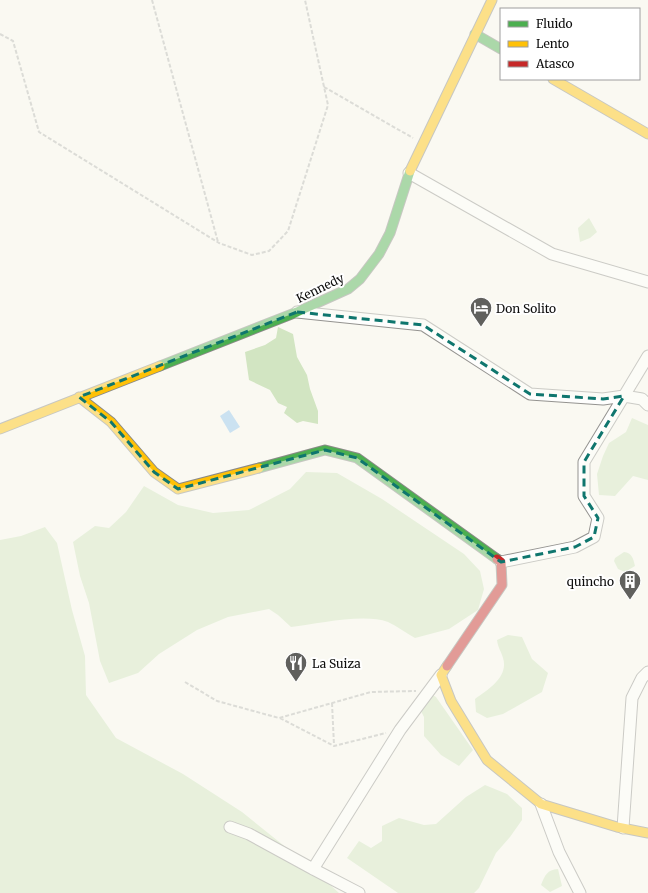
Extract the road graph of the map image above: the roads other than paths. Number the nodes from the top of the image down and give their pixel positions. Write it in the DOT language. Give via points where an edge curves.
graph roads {
  1 [pos="492,0"];
  2 [pos="475,34"];
  3 [pos="500,48"];
  4 [pos="555,80"];
  5 [pos="648,134"];
  6 [pos="409,172"];
  7 [pos="648,282"];
  8 [pos="297,312"];
  9 [pos="648,356"];
  10 [pos="624,396"];
  11 [pos="79,397"];
  12 [pos="648,405"];
  13 [pos="0,429"];
  14 [pos="501,562"];
  15 [pos="441,675"];
  16 [pos="646,676"];
  17 [pos="542,804"];
  18 [pos="230,827"];
  19 [pos="623,828"];
  20 [pos="648,833"];
  21 [pos="313,869"];
  22 [pos="359,893"];
  23 [pos="580,893"];
  1 -- 2 [label="street, Kennedy"];
  2 -- 3 [label="street"];
  2 -- 6 [label="street, Kennedy"];
  4 -- 5 [label="street"];
  6 -- 7 [label="street" via="552,254"];
  6 -- 8 [label="street, Kennedy" via="390,233 379,254 360,279 348,289"];
  8 -- 10 [label="street" via="423,326 530,394 603,399"];
  8 -- 11 [label="street, Kennedy"];
  9 -- 10 [label="street"];
  10 -- 12 [label="street" via="642,399"];
  10 -- 14 [label="street" via="584,462 584,496 598,518 594,537 575,547"];
  11 -- 13 [label="street, Kennedy"];
  11 -- 14 [label="street" via="111,422 154,472 178,489 325,450 357,458"];
  14 -- 15 [label="street" via="502,585"];
  15 -- 17 [label="street" via="451,702 487,760"];
  15 -- 21 [label="street" via="400,730"];
  16 -- 19 [label="street" via="632,698"];
  17 -- 19 [label="street"];
  17 -- 23 [label="street" via="558,852"];
  18 -- 21 [label="street" via="249,834"];
  19 -- 20 [label="street"];
  21 -- 22 [label="street"];
}
